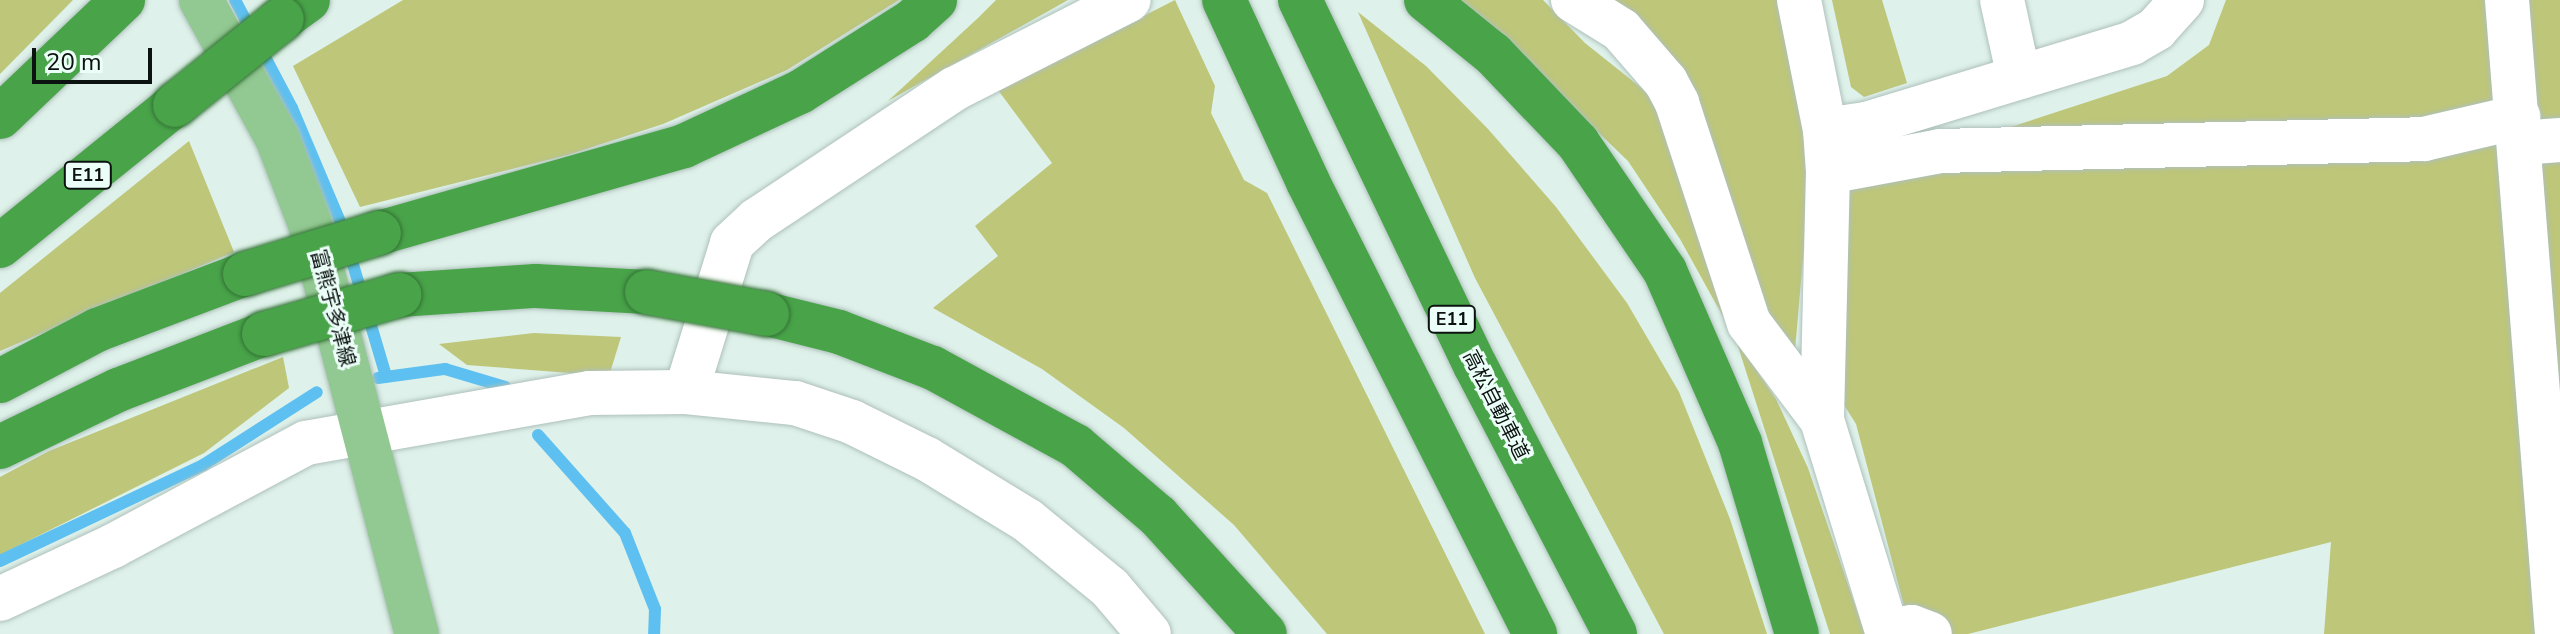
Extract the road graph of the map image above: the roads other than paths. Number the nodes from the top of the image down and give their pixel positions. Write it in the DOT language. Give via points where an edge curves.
graph roads {
  1 [pos="201,0"];
  2 [pos="935,0"];
  3 [pos="1129,0"];
  4 [pos="1224,0"];
  5 [pos="1300,0"];
  6 [pos="1426,0"];
  7 [pos="1573,0"];
  8 [pos="1799,0"];
  9 [pos="2002,0"];
  10 [pos="2182,0"];
  11 [pos="2507,0"];
  12 [pos="120,3"];
  13 [pos="295,10"];
  14 [pos="2019,77"];
  15 [pos="0,117"];
  16 [pos="2533,133"];
  17 [pos="1826,151"];
  18 [pos="0,246"];
  19 [pos="0,381"];
  20 [pos="686,392"];
  21 [pos="1822,420"];
  22 [pos="366,428"];
  23 [pos="0,447"];
  24 [pos="0,599"];
  25 [pos="1888,632"];
  26 [pos="417,634"];
  27 [pos="1149,634"];
  28 [pos="1265,634"];
  29 [pos="1535,634"];
  30 [pos="1615,634"];
  31 [pos="1797,634"];
  32 [pos="1930,634"];
  33 [pos="2557,634"];
  1 -- 22 [label="main road, 富熊宇多津線" via="230,44 288,166 310,224"];
  2 -- 19 [label="highway, bridge" via="912,21 800,92 684,146 245,274 97,330"];
  3 -- 20 [label="street" via="954,89 757,220 732,243"];
  4 -- 29 [label="highway" via="1308,182"];
  5 -- 30 [label="highway, 高松自動車道 / E11" via="1475,365"];
  6 -- 31 [label="highway" via="1493,54 1578,143 1665,271 1740,443"];
  7 -- 21 [label="street" via="1621,30 1666,82 1749,323 1777,368"];
  8 -- 17 [label="street"];
  9 -- 14 [label="street"];
  10 -- 14 [label="street" via="2156,29 2132,43"];
  11 -- 16 [label="street"];
  12 -- 15 [label="highway"];
  13 -- 18 [label="highway, E11, bridge"];
  14 -- 17 [label="street" via="1866,124"];
  16 -- 17 [label="street"];
  16 -- 33 [label="street"];
  17 -- 21 [label="street"];
  20 -- 22 [label="street" via="590,393"];
  20 -- 27 [label="street" via="795,403 852,422 927,459 1027,520 1110,588"];
  21 -- 25 [label="street"];
  22 -- 24 [label="street" via="306,443 113,546"];
  22 -- 26 [label="main road, 富熊宇多津線"];
  23 -- 28 [label="highway, bridge" via="118,390 264,334 399,295 536,286 647,292 839,332 933,368 1076,446 1158,516"];
  25 -- 32 [label="street" via="1912,627"];
}
